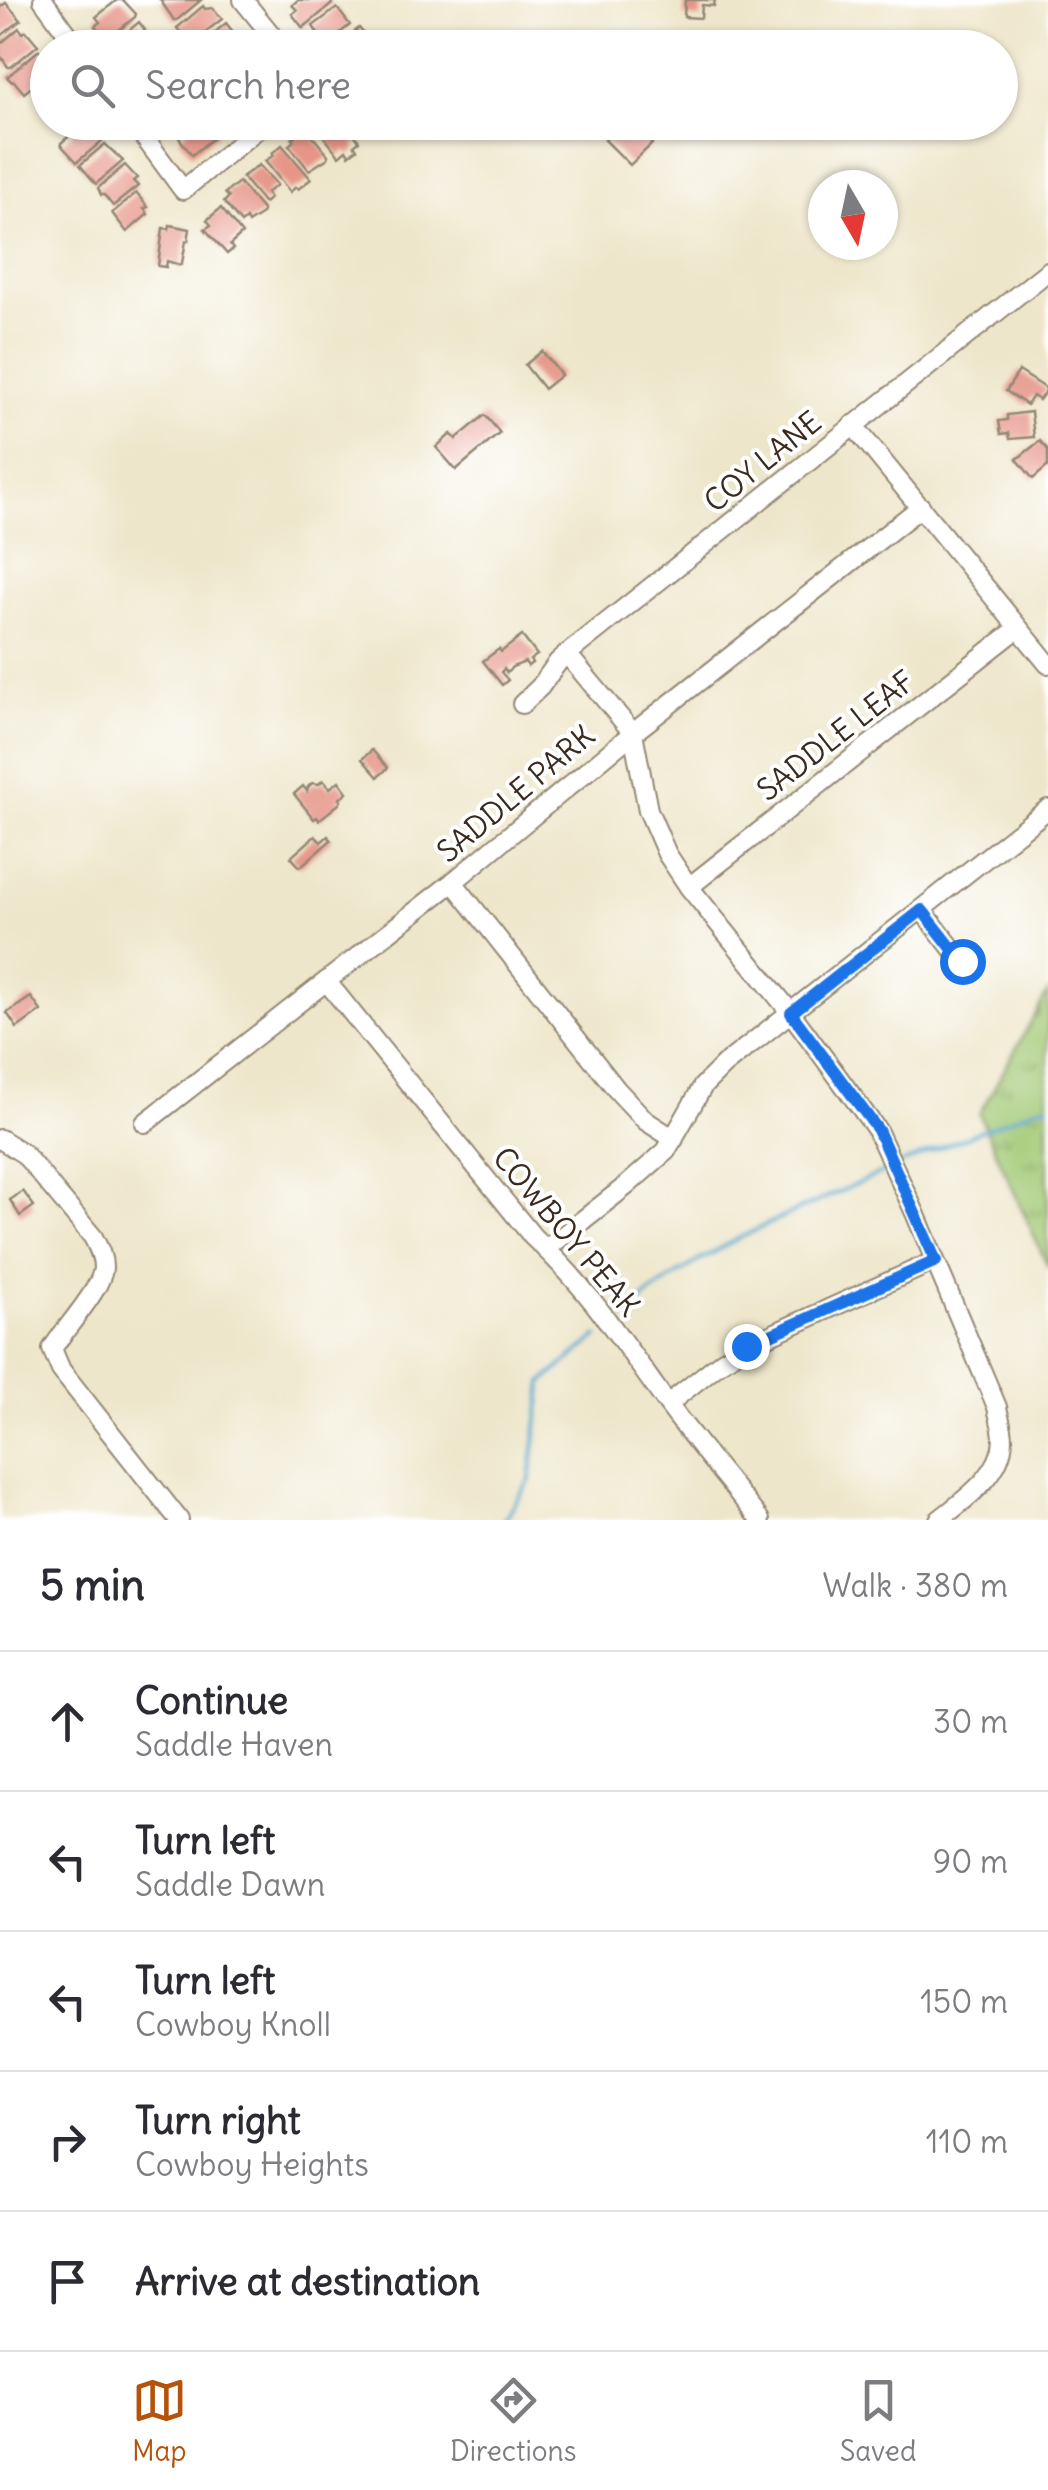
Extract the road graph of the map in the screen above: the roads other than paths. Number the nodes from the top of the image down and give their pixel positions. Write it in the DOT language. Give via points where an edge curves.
graph roads {
  1 [pos="43,0"];
  2 [pos="243,0"];
  3 [pos="65,30"];
  4 [pos="267,30"];
  5 [pos="146,140"];
  6 [pos="244,140"];
  7 [pos="1048,271"];
  8 [pos="853,425"];
  9 [pos="922,508"];
  10 [pos="1018,629"];
  11 [pos="567,654"];
  12 [pos="1048,664"];
  13 [pos="522,704"];
  14 [pos="634,732"];
  15 [pos="1048,809"];
  16 [pos="452,882"];
  17 [pos="690,887"];
  18 [pos="922,910"];
  19 [pos="962,961"];
  20 [pos="327,982"];
  21 [pos="791,1013"];
  22 [pos="146,1124"];
  23 [pos="0,1139"];
  24 [pos="674,1139"];
  25 [pos="546,1249"];
  26 [pos="936,1261"];
  27 [pos="668,1404"];
  28 [pos="945,1518"];
  29 [pos="180,1520"];
  30 [pos="760,1520"];
  1 -- 3 [label="street"];
  2 -- 4 [label="street"];
  5 -- 6 [label="street" via="182,190"];
  7 -- 8 [label="street, COY LANE"];
  8 -- 9 [label="street"];
  8 -- 11 [label="street, COY LANE"];
  9 -- 10 [label="street"];
  9 -- 14 [label="street, SADDLE PARK"];
  10 -- 12 [label="street"];
  10 -- 17 [label="street, SADDLE LEAF"];
  11 -- 13 [label="street, COY LANE"];
  11 -- 14 [label="street"];
  14 -- 16 [label="street, SADDLE PARK"];
  14 -- 17 [label="street" via="648,810"];
  15 -- 18 [label="street"];
  16 -- 20 [label="street, SADDLE PARK"];
  16 -- 24 [label="street" via="617,1090"];
  17 -- 21 [label="street"];
  18 -- 19 [label="street"];
  18 -- 21 [label="street"];
  20 -- 22 [label="street, SADDLE PARK"];
  20 -- 25 [label="street, COWBOY PEAK"];
  21 -- 24 [label="street" via="712,1075"];
  21 -- 26 [label="street" via="878,1130"];
  23 -- 29 [label="street" via="24,1154 101,1251 104,1270 97,1288 52,1350 61,1370"];
  24 -- 25 [label="street" via="657,1161"];
  25 -- 27 [label="street, COWBOY PEAK" via="586,1291"];
  26 -- 27 [label="street" via="746,1346"];
  26 -- 28 [label="street" via="1003,1435 997,1466"];
  27 -- 30 [label="street, COWBOY PEAK"];
}
